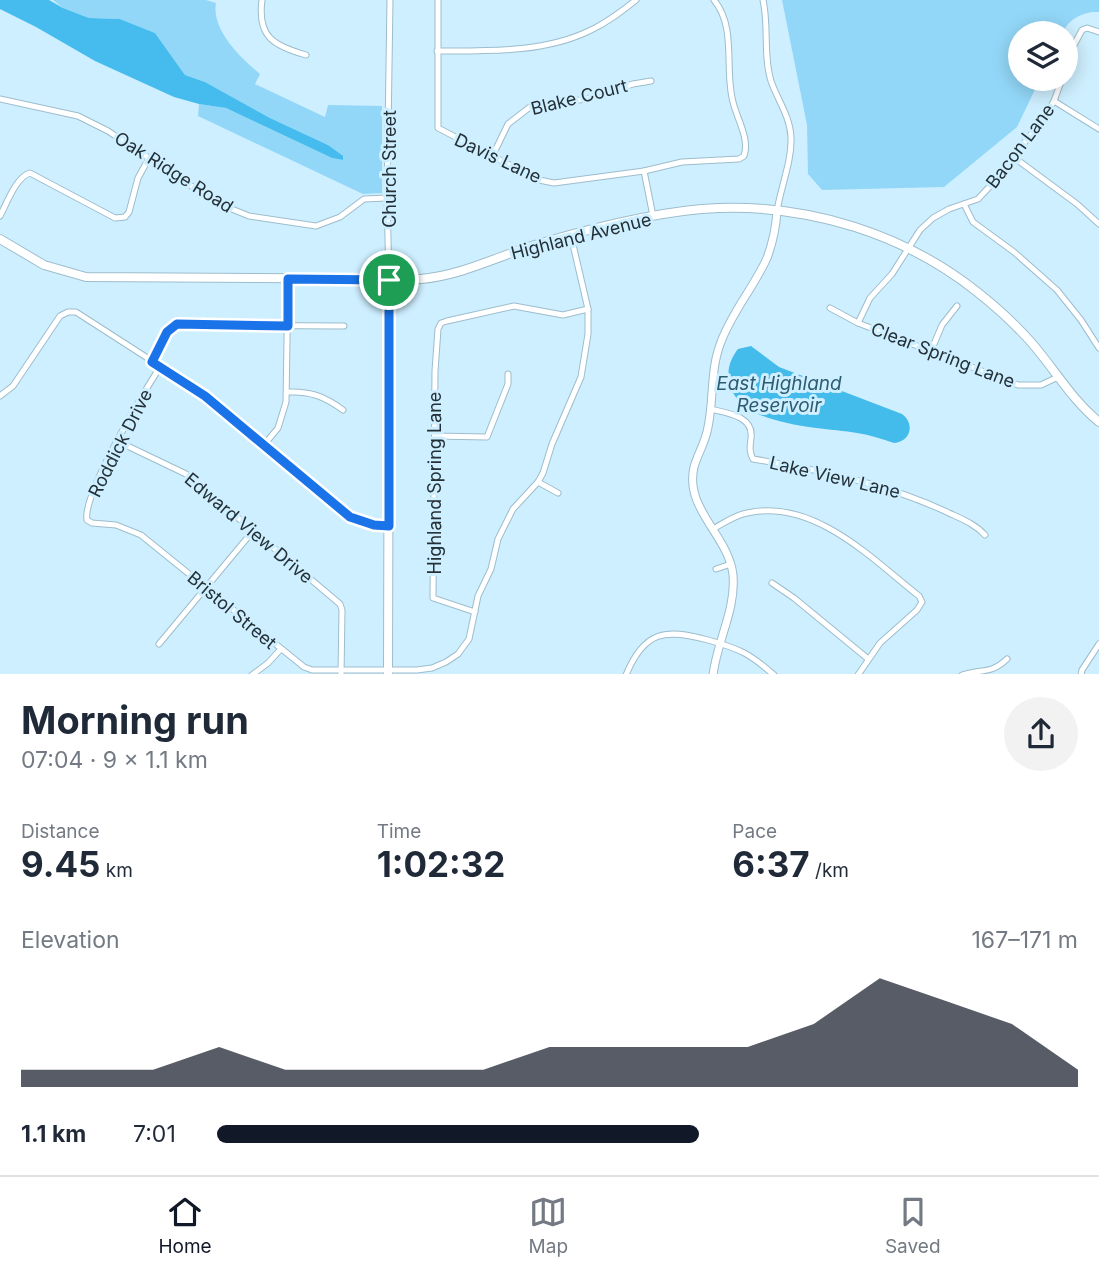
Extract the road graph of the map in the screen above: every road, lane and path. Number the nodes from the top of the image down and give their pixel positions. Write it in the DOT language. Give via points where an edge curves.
graph roads {
  1 [pos="262,0"];
  2 [pos="390,0"];
  3 [pos="438,0"];
  4 [pos="636,0"];
  5 [pos="714,0"];
  6 [pos="763,0"];
  7 [pos="1099,32"];
  8 [pos="1078,38"];
  9 [pos="438,51"];
  10 [pos="306,55"];
  11 [pos="651,81"];
  12 [pos="1058,91"];
  13 [pos="0,99"];
  14 [pos="1055,101"];
  15 [pos="1099,129"];
  16 [pos="1012,156"];
  17 [pos="492,157"];
  18 [pos="149,158"];
  19 [pos="644,171"];
  20 [pos="387,198"];
  21 [pos="964,204"];
  22 [pos="777,211"];
  23 [pos="0,216"];
  24 [pos="653,217"];
  25 [pos="1099,224"];
  26 [pos="571,236"];
  27 [pos="0,239"];
  28 [pos="908,248"];
  29 [pos="288,279"];
  30 [pos="389,280"];
  31 [pos="957,306"];
  32 [pos="830,308"];
  33 [pos="589,309"];
  34 [pos="858,323"];
  35 [pos="288,326"];
  36 [pos="344,326"];
  37 [pos="1099,348"];
  38 [pos="931,351"];
  39 [pos="152,362"];
  40 [pos="160,367"];
  41 [pos="508,374"];
  42 [pos="1058,377"];
  43 [pos="287,392"];
  44 [pos="0,396"];
  45 [pos="343,410"];
  46 [pos="710,410"];
  47 [pos="1099,422"];
  48 [pos="435,436"];
  49 [pos="117,441"];
  50 [pos="264,445"];
  51 [pos="538,482"];
  52 [pos="558,493"];
  53 [pos="87,520"];
  54 [pos="389,526"];
  55 [pos="713,529"];
  56 [pos="253,531"];
  57 [pos="985,535"];
  58 [pos="731,565"];
  59 [pos="716,569"];
  60 [pos="772,583"];
  61 [pos="206,588"];
  62 [pos="475,612"];
  63 [pos="159,644"];
  64 [pos="721,644"];
  65 [pos="1099,644"];
  66 [pos="280,650"];
  67 [pos="867,658"];
  68 [pos="1007,659"];
  69 [pos="341,672"];
  70 [pos="388,672"];
  71 [pos="252,674"];
  72 [pos="626,674"];
  73 [pos="713,674"];
  74 [pos="775,674"];
  75 [pos="858,674"];
  76 [pos="962,674"];
  77 [pos="1081,674"];
  1 -- 10 [label="street" via="261,26 270,40"];
  2 -- 20 [label="street, Church Street"];
  3 -- 9 [label="street"];
  4 -- 9 [label="street" via="613,18 570,39 514,49"];
  5 -- 19 [label="street, Davis Lane" via="726,26 732,101 746,152 740,159 702,160"];
  6 -- 22 [label="street" via="771,81 791,137"];
  7 -- 8 [label="street" via="1082,30"];
  9 -- 17 [label="street, Davis Lane" via="438,128"];
  11 -- 17 [label="street, Blake Court" via="586,99 530,107 508,124"];
  12 -- 14 [label="street, Bacon Lane"];
  13 -- 18 [label="street, Oak Ridge Road" via="78,116"];
  14 -- 15 [label="street"];
  14 -- 16 [label="street, Bacon Lane"];
  16 -- 21 [label="street, Bacon Lane" via="985,193"];
  16 -- 25 [label="street"];
  17 -- 19 [label="street, Davis Lane" via="554,183"];
  18 -- 20 [label="street, Oak Ridge Road" via="216,203 269,220 316,226 364,200"];
  18 -- 23 [label="street" via="125,217 115,218 30,173 25,174"];
  19 -- 24 [label="street"];
  20 -- 30 [label="street, Church Street"];
  21 -- 28 [label="street, Bacon Lane" via="933,218"];
  21 -- 37 [label="street" via="973,222 1056,290"];
  22 -- 24 [label="main road, Highland Avenue" via="718,208"];
  22 -- 28 [label="main road, Highland Avenue" via="860,228"];
  22 -- 46 [label="street" via="768,255 719,345"];
  24 -- 26 [label="main road, Highland Avenue"];
  26 -- 30 [label="main road, Highland Avenue" via="446,276"];
  26 -- 33 [label="street"];
  27 -- 29 [label="main road, Highland Avenue" via="44,265 86,277"];
  28 -- 34 [label="street, Bacon Lane" via="870,298"];
  28 -- 42 [label="main road, Highland Avenue" via="975,290 1003,314"];
  29 -- 30 [label="main road, Highland Avenue"];
  29 -- 35 [label="street"];
  30 -- 54 [label="main road, Church Street"];
  31 -- 38 [label="street"];
  32 -- 34 [label="street, Clear Spring Lane"];
  33 -- 48 [label="street, Highland Spring Lane" via="563,315 514,306 441,323"];
  33 -- 51 [label="street" via="582,377"];
  34 -- 38 [label="street, Clear Spring Lane"];
  35 -- 36 [label="street"];
  35 -- 39 [label="street" via="177,324 167,332"];
  35 -- 43 [label="street"];
  38 -- 42 [label="street, Clear Spring Lane" via="1018,385 1041,385"];
  39 -- 40 [label="street"];
  39 -- 44 [label="street" via="68,312 60,316 13,386"];
  40 -- 49 [label="street, Roddick Drive"];
  40 -- 50 [label="street" via="205,396"];
  41 -- 48 [label="street" via="487,437"];
  42 -- 47 [label="main road, Highland Avenue"];
  43 -- 45 [label="street" via="316,394"];
  43 -- 50 [label="street" via="280,421"];
  46 -- 55 [label="street" via="693,477 699,506"];
  46 -- 57 [label="street, Lake View Lane" via="750,425 753,459 812,468 902,492 969,522"];
  48 -- 62 [label="street, Highland Spring Lane" via="433,598"];
  49 -- 53 [label="street, Roddick Drive" via="87,508"];
  49 -- 56 [label="street, Edward View Drive" via="186,474"];
  50 -- 54 [label="street" via="350,517"];
  51 -- 52 [label="street"];
  51 -- 62 [label="street, Bristol Street" via="504,525"];
  53 -- 61 [label="street, Bristol Street" via="141,535"];
  54 -- 70 [label="main road, Church Street"];
  55 -- 58 [label="street"];
  55 -- 67 [label="street" via="756,511 797,514 848,540 919,596 922,602 917,610"];
  56 -- 61 [label="street"];
  56 -- 69 [label="street, Edward View Drive" via="340,604"];
  58 -- 59 [label="street"];
  58 -- 64 [label="street" via="733,591"];
  60 -- 67 [label="street"];
  61 -- 63 [label="street"];
  61 -- 66 [label="street, Bristol Street"];
  62 -- 70 [label="street, Bristol Street" via="469,639 458,654 432,668"];
  64 -- 72 [label="street" via="661,634 641,646"];
  64 -- 73 [label="street"];
  64 -- 74 [label="street" via="746,652"];
  65 -- 77 [label="street"];
  66 -- 69 [label="street, Bristol Street" via="304,667"];
  66 -- 71 [label="street"];
  67 -- 75 [label="street"];
  68 -- 76 [label="street" via="992,671"];
  69 -- 70 [label="street, Bristol Street"];
}
